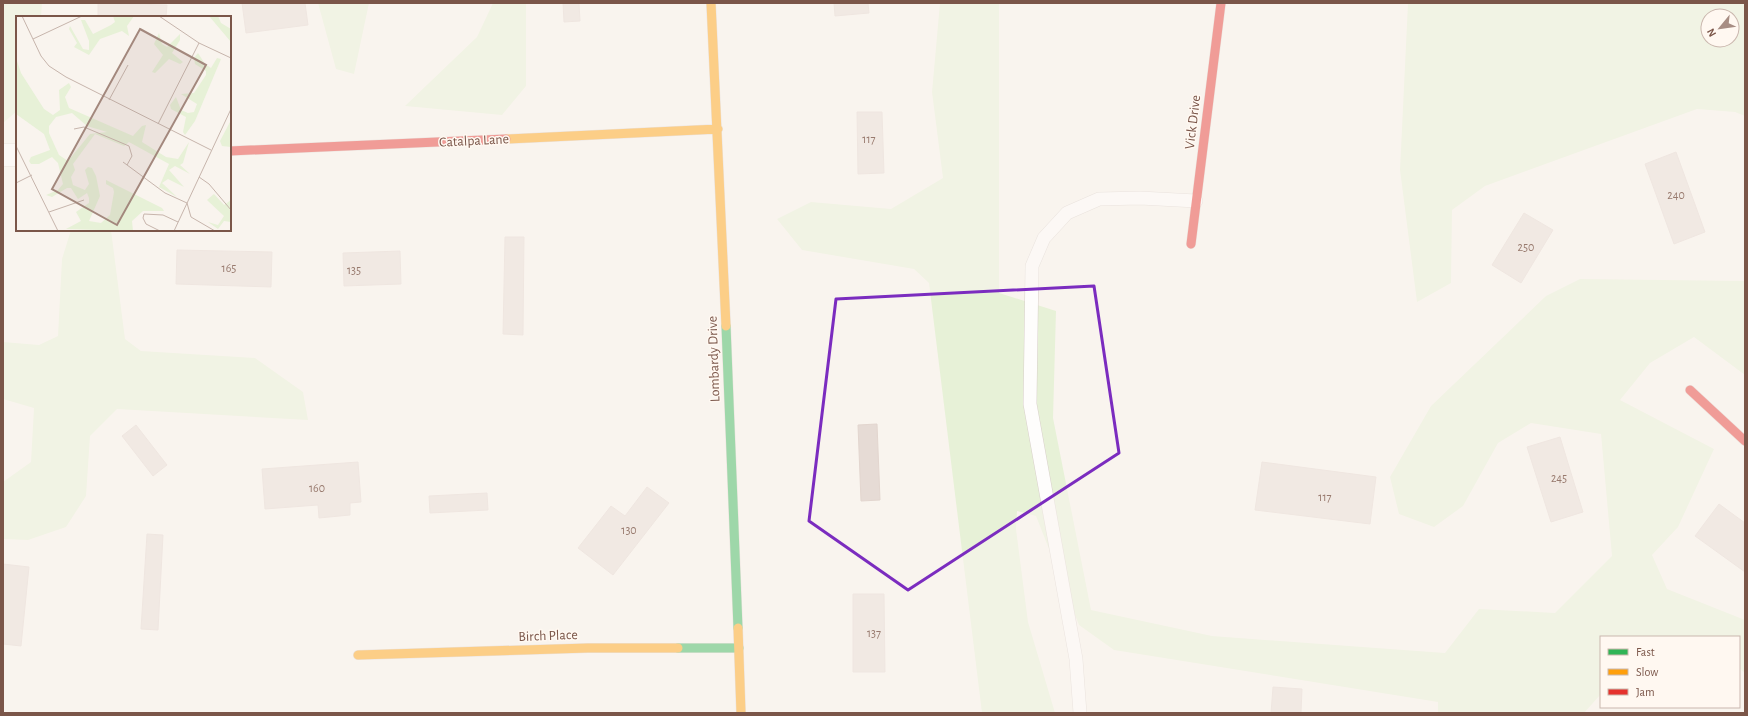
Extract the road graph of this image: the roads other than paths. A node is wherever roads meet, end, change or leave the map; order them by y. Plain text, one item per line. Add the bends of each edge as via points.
1 (711, 3) edge
2 (1220, 3) edge
3 (718, 129) junction
4 (231, 151) edge
5 (3, 155) edge
6 (16, 155) edge
7 (1196, 201) junction
8 (1191, 244) dead end
9 (1690, 390) dead end
10 (1745, 441) edge
11 (739, 648) junction
12 (358, 655) dead end
13 (741, 713) edge
14 (1080, 713) edge

1 - 3 street, Lombardy Drive
2 - 7 street, Vick Drive
3 - 4 street, Catalpa Lane
3 - 11 street, Lombardy Drive
5 - 6 street
7 - 8 street, Vick Drive
7 - 14 lane via 1099,199 1067,213 1044,238 1032,266 1030,404 1076,659
9 - 10 street
11 - 12 street, Birch Place via 588,648
11 - 13 street, Lombardy Drive

